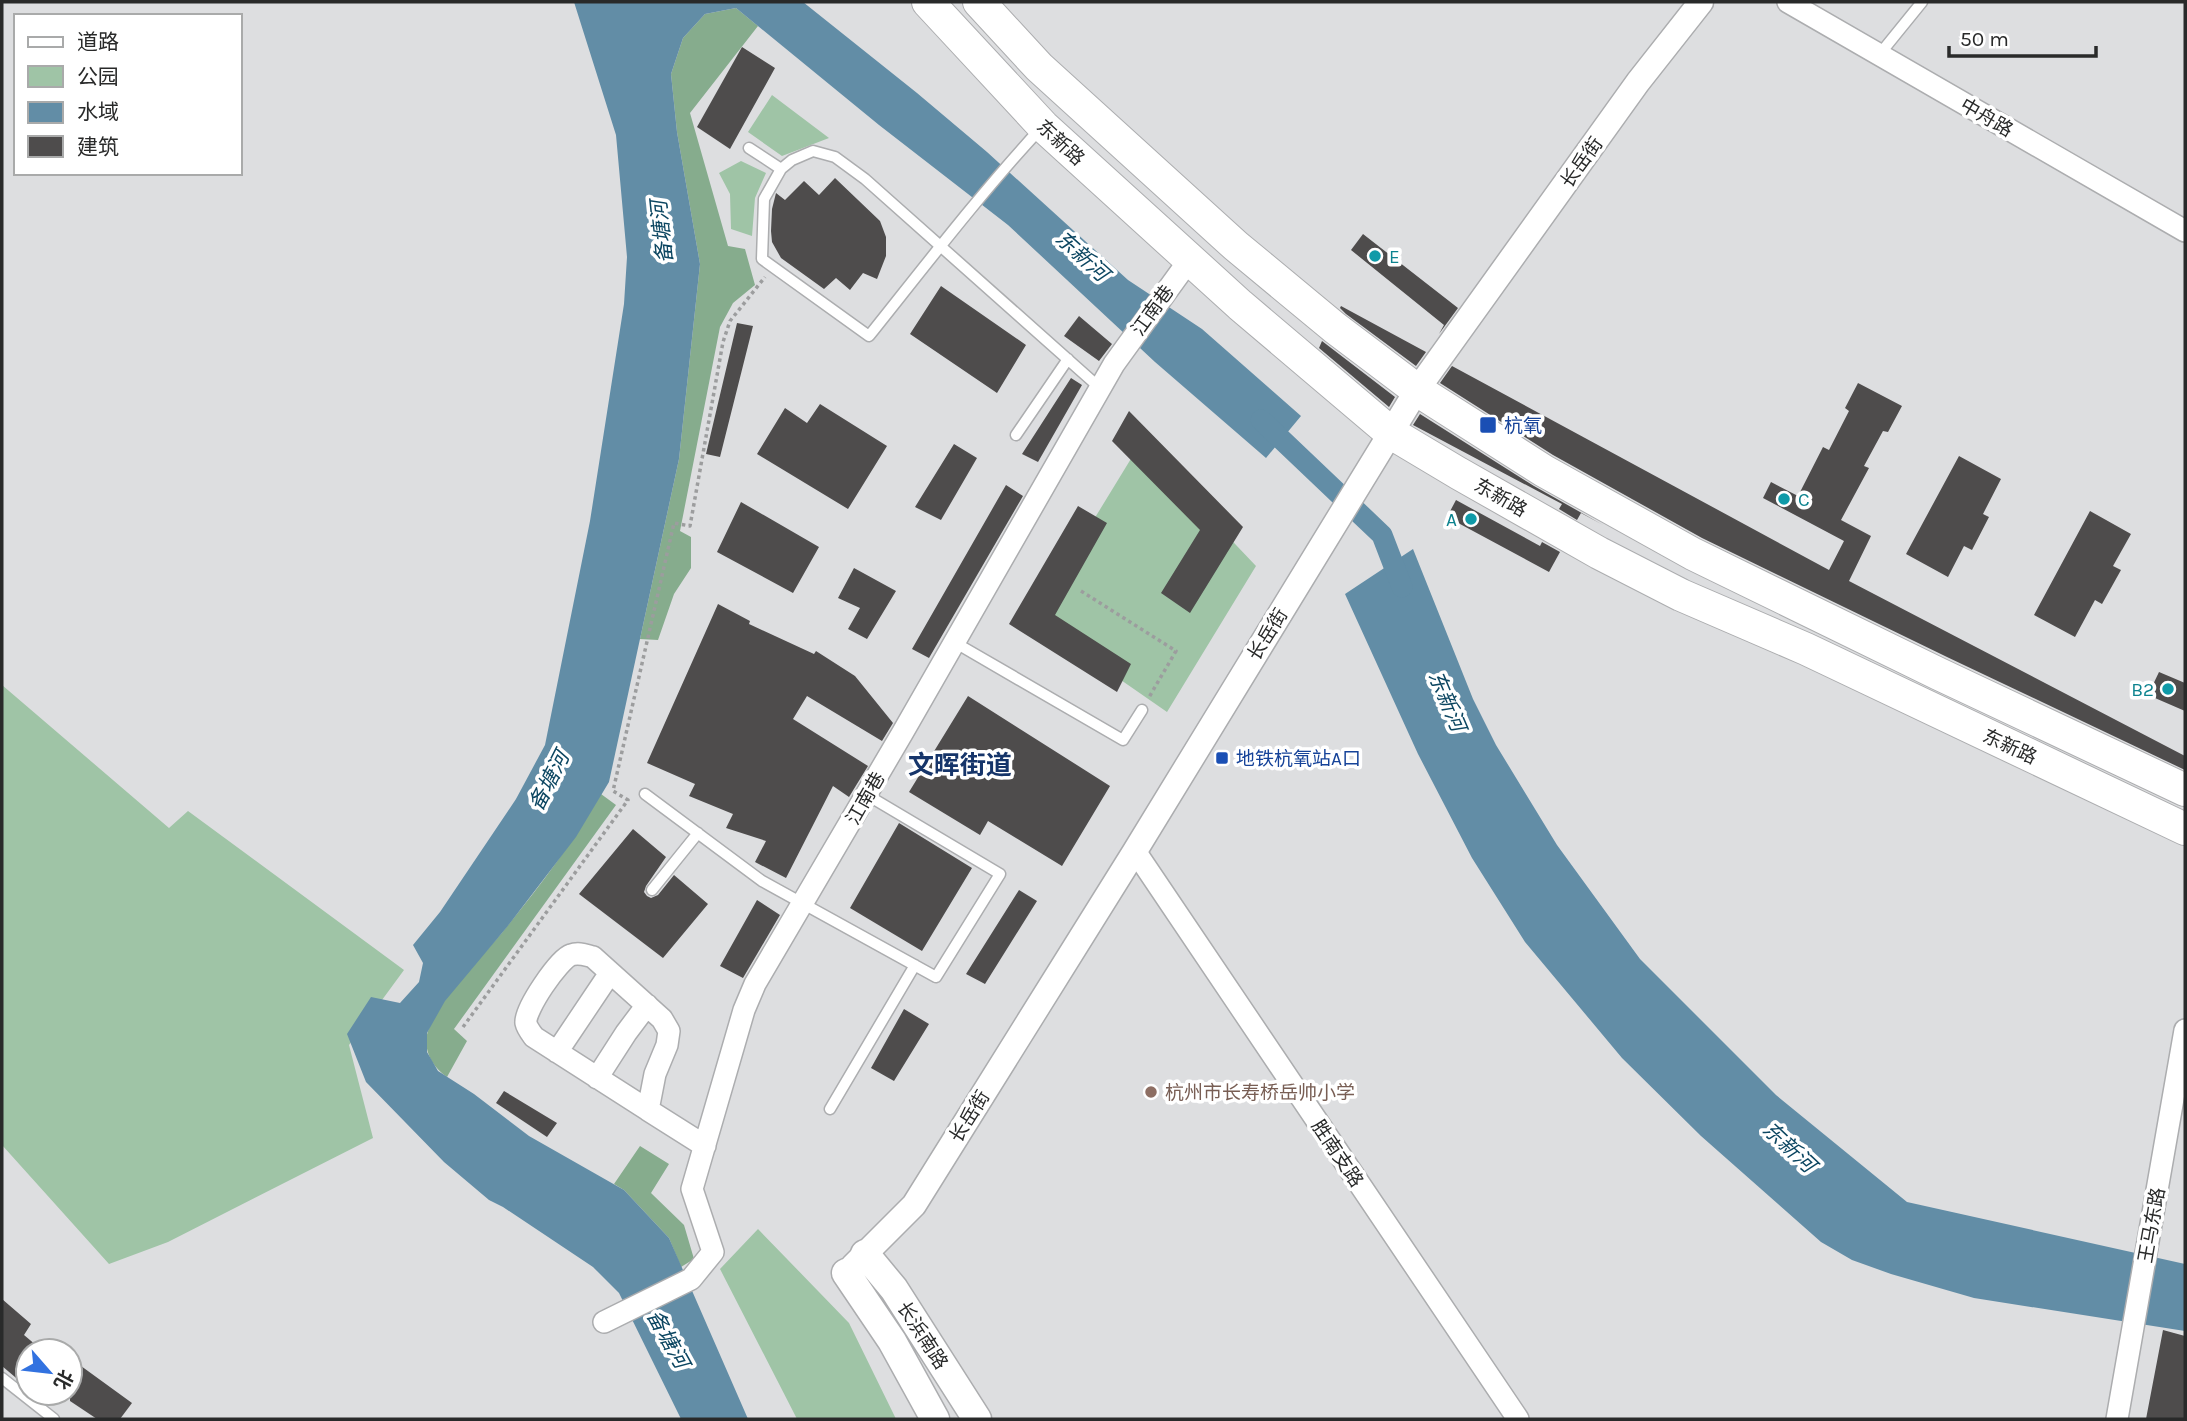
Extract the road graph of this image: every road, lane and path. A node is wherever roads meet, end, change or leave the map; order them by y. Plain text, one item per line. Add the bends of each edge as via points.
1 (928, 2) edge
2 (979, 2) edge
3 (1701, 2) edge
4 (1788, 2) edge
5 (1922, 2) edge
6 (1879, 55) junction
7 (1043, 126) junction
8 (749, 148) dead end
9 (781, 169) junction
10 (2185, 231) edge
11 (941, 246) junction
12 (1190, 259) junction
13 (773, 267) junction
14 (1068, 359) junction
15 (1100, 388) junction
16 (1417, 390) junction
17 (1391, 433) junction
18 (1016, 435) dead end
19 (1081, 592) dead end
20 (954, 642) junction
21 (1142, 710) joint
22 (2185, 790) edge
23 (645, 794) dead end
24 (867, 795) junction
25 (2185, 829) edge
26 (698, 833) junction
27 (1135, 851) junction
28 (652, 890) dead end
29 (802, 904) junction
30 (915, 965) junction
31 (610, 973) junction
32 (647, 1005) junction
33 (463, 1027) dead end
34 (2185, 1030) edge
35 (557, 1052) junction
36 (597, 1078) junction
37 (830, 1109) dead end
38 (648, 1110) junction
39 (705, 1146) junction
40 (855, 1263) junction
41 (613, 1318) dead end
42 (2, 1378) edge
43 (54, 1419) edge
44 (935, 1419) edge
45 (977, 1419) edge
46 (1518, 1419) edge
47 (2117, 1419) edge

1 - 7 main road, 东新路
2 - 16 main road, 东新路 via 1039,66 1236,246
3 - 16 street, 长岳街 via 1638,82
4 - 6 street, 中舟路
5 - 6 lane
6 - 10 street, 中舟路
7 - 11 lane
7 - 12 main road, 东新路
8 - 9 lane
9 - 11 lane via 813,151 835,157
9 - 13 lane via 764,199 762,259
11 - 13 lane via 869,336
11 - 14 lane
12 - 15 street, 江南巷
12 - 17 main road, 东新路
13 - 33 path via 730,321 723,342 690,526 674,523 613,791 628,800
14 - 15 lane
14 - 18 lane
15 - 20 street, 江南巷
16 - 17 street, 长岳街
16 - 22 main road, 东新路 via 1544,471 1693,554
17 - 25 main road, 东新路 via 1599,553 1681,594
17 - 27 street, 长岳街
19 - 21 path via 1176,650
20 - 21 lane via 1123,740
20 - 24 street, 江南巷
23 - 26 lane
24 - 29 street, 江南巷
24 - 30 lane via 1000,874 936,977
26 - 28 lane
26 - 29 lane via 762,881
27 - 40 street, 长岳街 via 914,1205
27 - 46 street, 胜南支路
29 - 30 lane
29 - 39 street, 江南巷 via 744,1010
30 - 37 lane
31 - 32 street
31 - 35 street
31 - 35 street via 593,957 580,953 568,956 547,981 526,1021 534,1037
32 - 36 street
32 - 38 street via 669,1031
34 - 47 street, 王马东路
35 - 36 street
36 - 38 street
38 - 39 street
39 - 41 street, 江南巷 via 692,1189 713,1252 691,1279
40 - 44 main road, 长浜南路 via 891,1341
40 - 45 main road, 长浜南路 via 894,1289
42 - 43 lane

